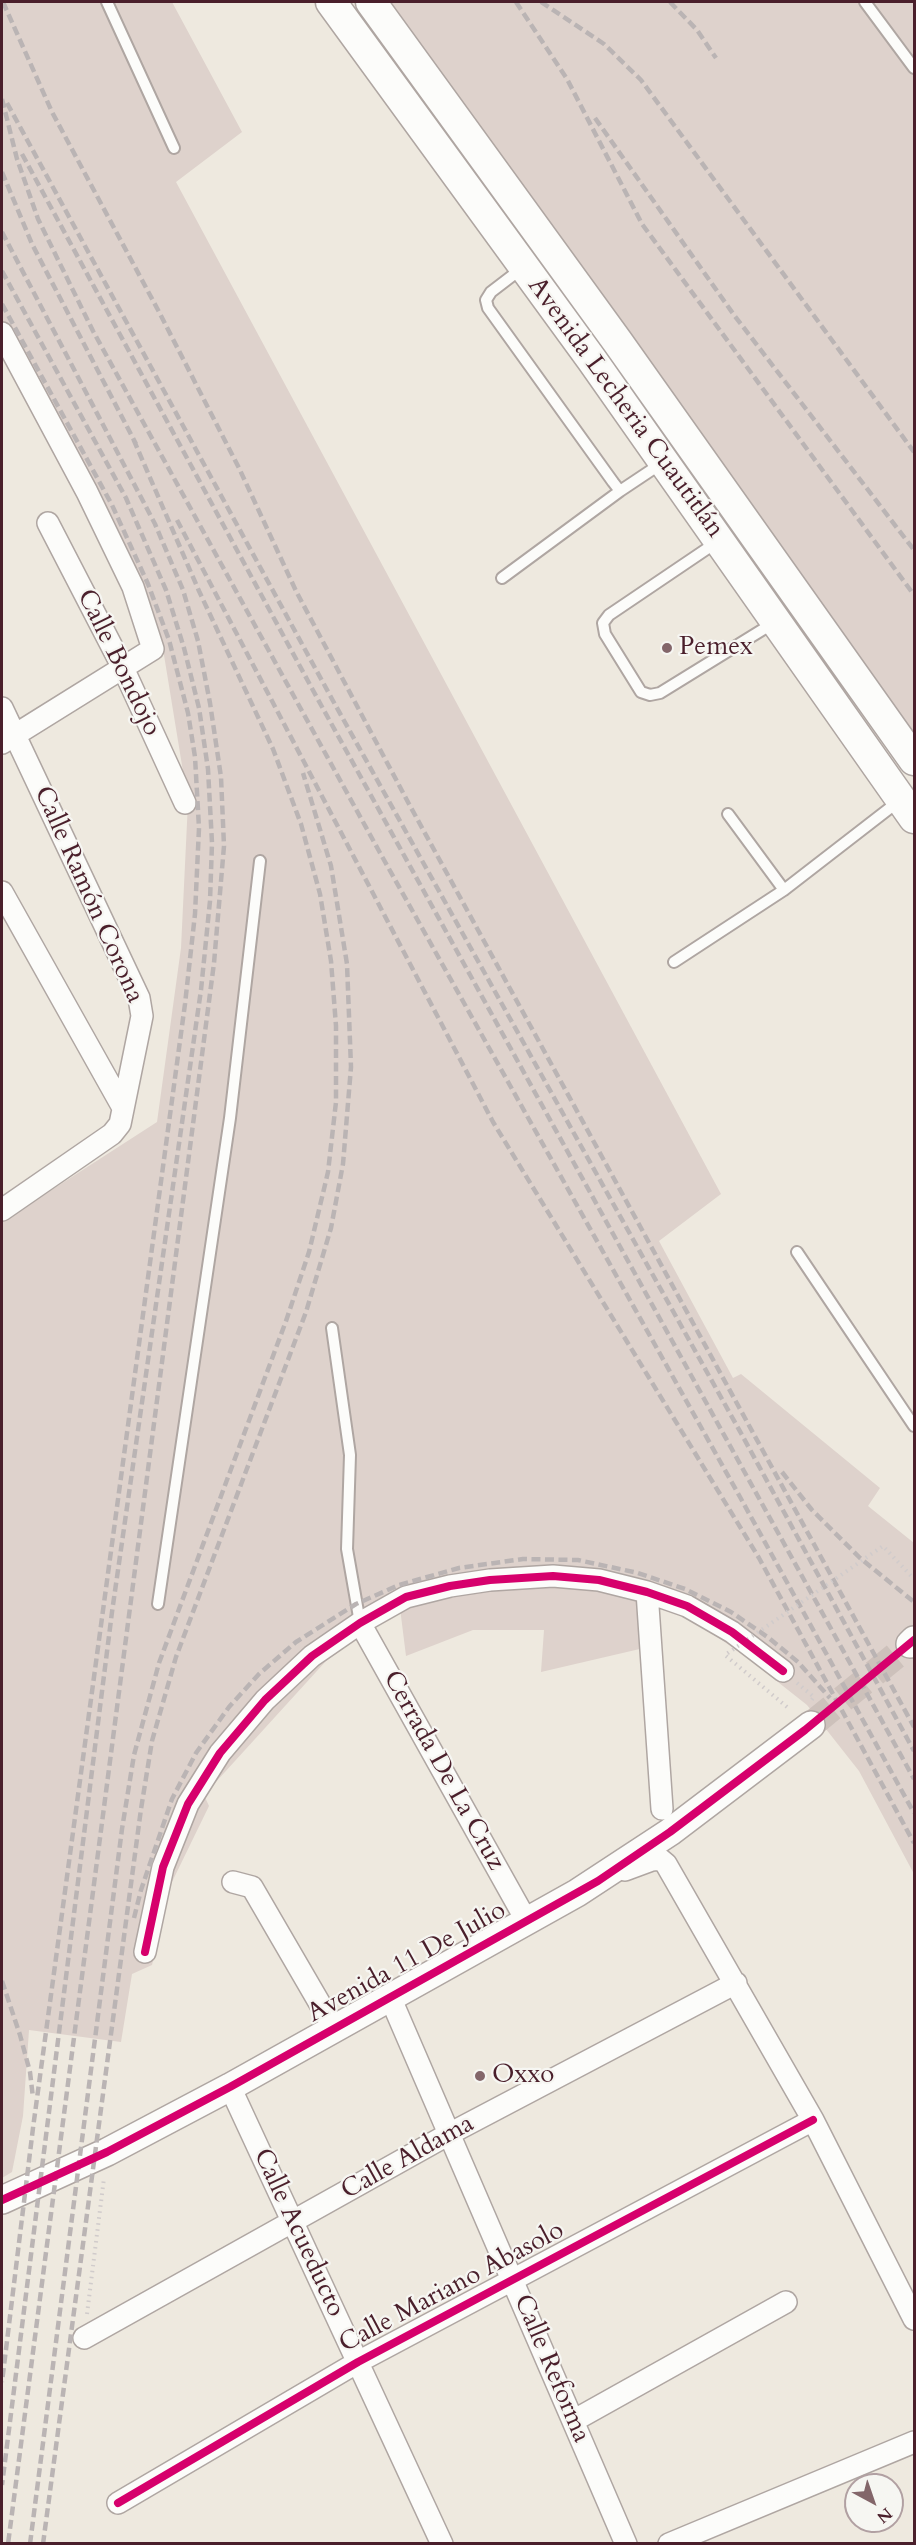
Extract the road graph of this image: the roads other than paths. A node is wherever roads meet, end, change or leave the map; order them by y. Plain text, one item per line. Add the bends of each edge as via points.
1 (107, 2) edge
2 (331, 2) edge
3 (371, 2) edge
4 (865, 2) edge
5 (915, 68) edge
6 (174, 148) dead end
7 (524, 267) junction
8 (2, 333) edge
9 (617, 341) junction
10 (592, 360) junction
11 (664, 461) junction
12 (620, 491) junction
13 (48, 523) dead end
14 (720, 540) junction
15 (502, 578) dead end
16 (777, 621) junction
17 (123, 668) junction
18 (2, 708) edge
19 (8, 739) edge
20 (915, 760) edge
21 (185, 803) dead end
22 (908, 808) edge
23 (728, 814) dead end
24 (260, 861) dead end
25 (784, 890) junction
26 (2, 892) edge
27 (674, 963) dead end
28 (121, 1115) junction
29 (2, 1210) edge
30 (796, 1252) dead end
31 (332, 1328) dead end
32 (915, 1426) edge
33 (647, 1592) junction
34 (158, 1604) dead end
35 (360, 1623) junction
36 (783, 1671) dead end
37 (811, 1725) tunnel mouth
38 (662, 1809) dead end
39 (598, 1881) junction
40 (233, 1882) dead end
41 (526, 1920) junction
42 (145, 1952) dead end
43 (736, 1983) junction
44 (390, 1997) junction
45 (334, 2028) junction
46 (230, 2086) junction
47 (813, 2120) junction
48 (449, 2134) junction
49 (2, 2200) edge
50 (293, 2222) junction
51 (512, 2279) junction
52 (786, 2302) dead end
53 (915, 2319) edge
54 (84, 2338) road end
55 (358, 2362) junction
56 (573, 2421) junction
57 (915, 2442) edge
58 (118, 2503) dead end
59 (442, 2544) edge
60 (627, 2544) edge
61 (669, 2544) edge

1 - 6 lane
2 - 7 main road, Avenida Lecheria Cuautitlán
3 - 9 main road, Avenida Lecheria Cuautitlán
4 - 5 lane
7 - 10 main road, Avenida Lecheria Cuautitlán
7 - 12 lane via 491,292 486,300 488,308
8 - 17 street via 133,587 153,649
9 - 10 main road
9 - 20 main road, Avenida Lecheria Cuautitlán
10 - 11 main road, Avenida Lecheria Cuautitlán
11 - 12 lane
11 - 14 main road, Avenida Lecheria Cuautitlán
12 - 15 lane
13 - 17 street, Calle Bondojo
14 - 16 main road, Avenida Lecheria Cuautitlán
14 - 16 lane via 609,615 603,623 605,634 641,692 660,693
16 - 22 main road, Avenida Lecheria Cuautitlán
17 - 19 street
17 - 21 street, Calle Bondojo
18 - 19 street, Calle Ramón Corona
19 - 28 street, Calle Ramón Corona via 139,998 142,1016
22 - 25 lane
23 - 25 lane
24 - 34 lane via 230,1118
25 - 27 lane
26 - 28 street
28 - 29 street via 112,1134
30 - 32 lane
31 - 35 lane via 350,1455 346,1549
33 - 35 street via 599,1580 553,1576 490,1580 406,1597
33 - 36 street via 687,1606 732,1632
33 - 38 street
35 - 41 street, Cerrada De La Cruz
35 - 42 street via 312,1656 265,1700 220,1753 188,1804 164,1867
37 - 39 street, Avenida 11 De Julio via 670,1832
39 - 41 street, Avenida 11 De Julio
39 - 43 street via 660,1859
40 - 45 street via 252,1887
41 - 44 street, Avenida 11 De Julio
43 - 47 street
43 - 48 street, Calle Aldama
44 - 45 street, Avenida 11 De Julio
44 - 48 street, Calle Reforma
45 - 46 street, Avenida 11 De Julio
46 - 49 street, Avenida 11 De Julio via 107,2152
46 - 50 street, Calle Acueducto
47 - 51 street, Calle Mariano Abasolo
47 - 53 street
48 - 50 street, Calle Aldama
48 - 51 street, Calle Reforma
50 - 54 street, Calle Aldama
50 - 55 street, Calle Acueducto
51 - 55 street, Calle Mariano Abasolo
51 - 56 street, Calle Reforma
52 - 56 street
55 - 58 street, Calle Mariano Abasolo
55 - 59 street, Calle Acueducto
56 - 60 street, Calle Reforma
57 - 61 street

